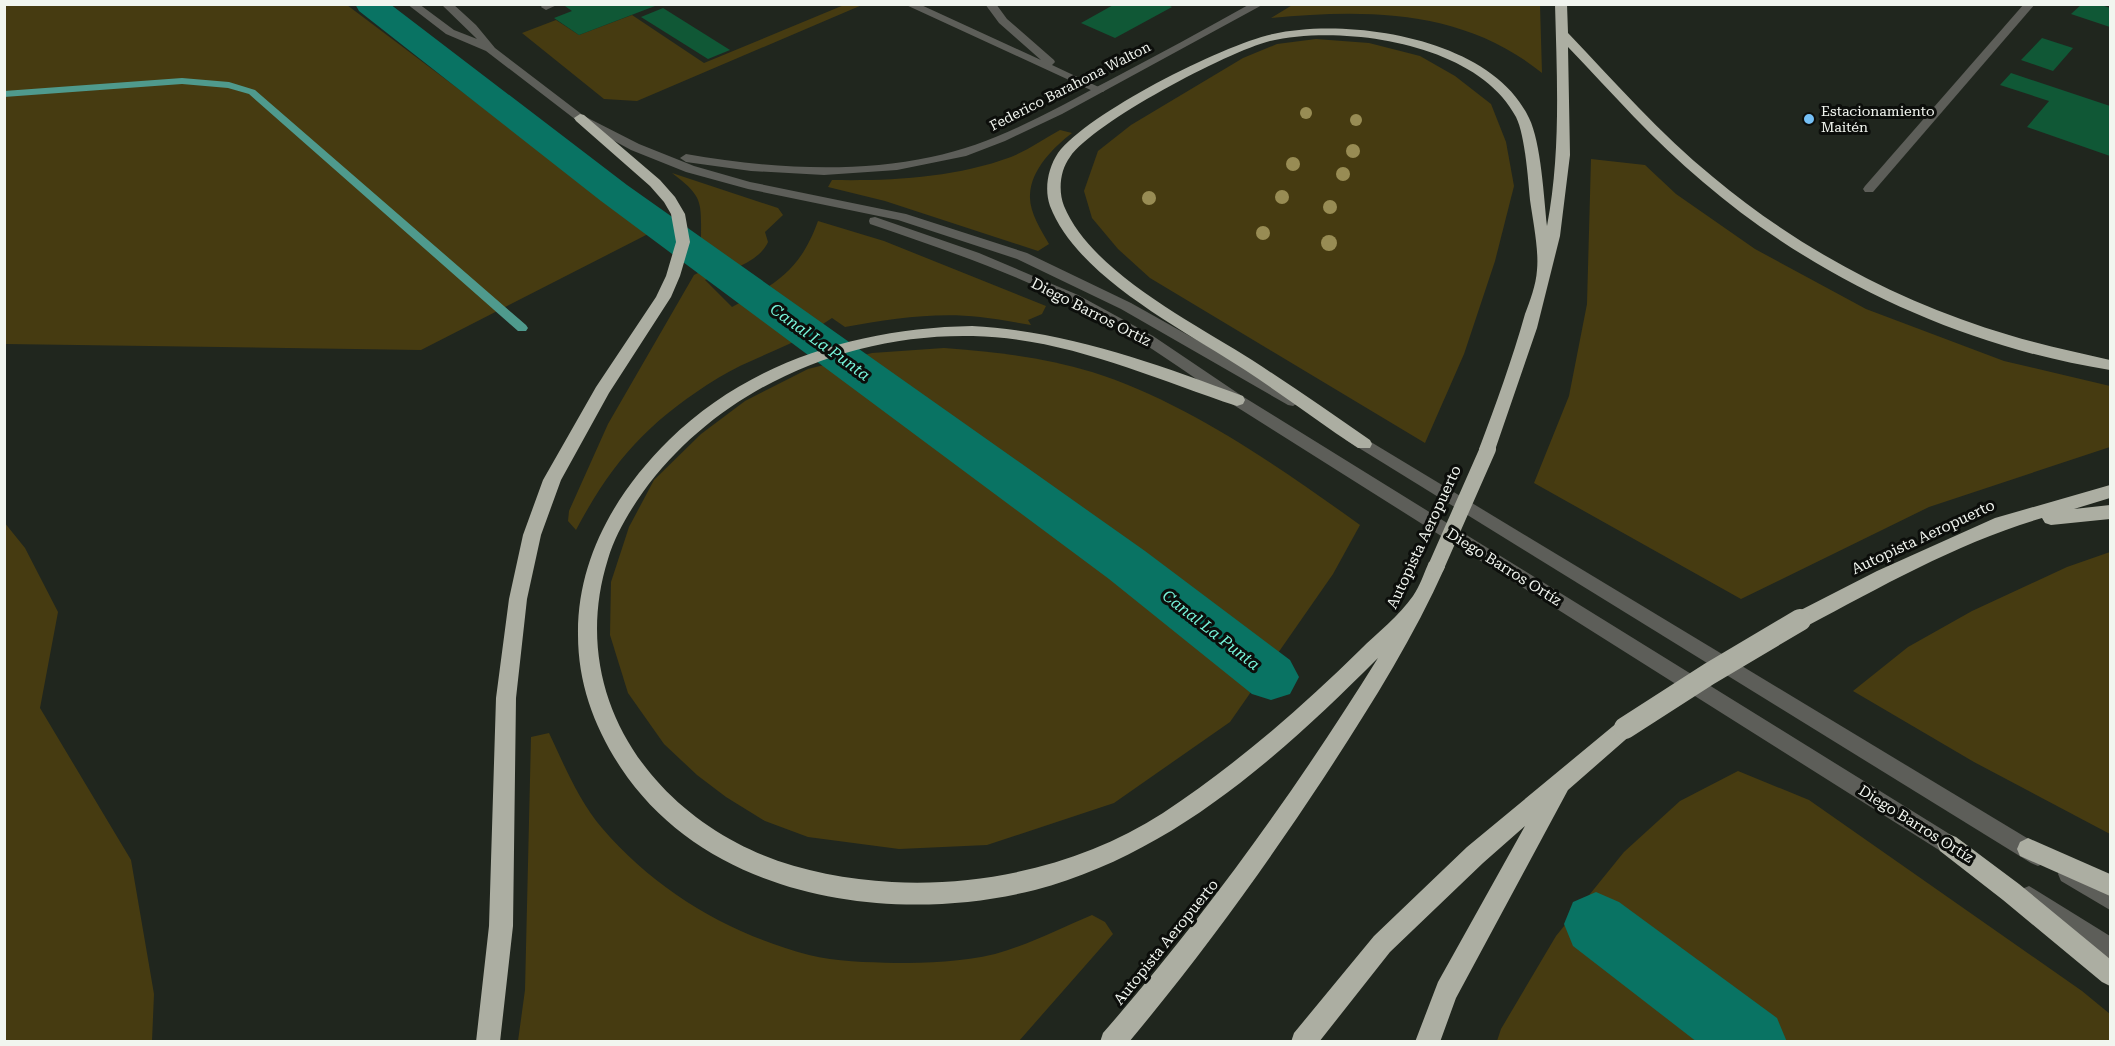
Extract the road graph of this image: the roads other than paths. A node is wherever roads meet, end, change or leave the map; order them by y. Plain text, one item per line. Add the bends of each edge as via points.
1 (412, 4) edge
2 (446, 4) edge
3 (909, 4) edge
4 (990, 4) edge
5 (1259, 4) edge
6 (1561, 4) edge
7 (2030, 4) edge
8 (1561, 33) junction
9 (491, 50) junction
10 (1059, 71) junction
11 (1100, 90) junction
12 (580, 118) junction
13 (635, 147) junction
14 (1869, 189) dead end
15 (811, 199) junction
16 (1545, 272) junction
17 (2110, 365) edge
18 (1237, 400) junction
19 (1364, 444) junction
20 (2110, 492) edge
21 (2110, 512) edge
22 (2001, 523) junction
23 (1422, 599) junction
24 (1564, 778) junction
25 (1948, 844) junction
26 (2028, 849) junction
27 (2110, 885) edge
28 (2110, 900) edge
29 (2110, 948) edge
30 (2110, 974) edge
31 (488, 1041) edge
32 (1112, 1041) edge
33 (1302, 1041) edge
34 (1427, 1041) edge

1 - 9 street, Diego Barros Ortíz via 450,32
2 - 9 street, Diego Barros Ortíz
3 - 10 street
4 - 10 street via 1003,21
5 - 11 street, Federico Barahona Walton
6 - 8 highway, Autopista Aeropuerto
7 - 14 street
8 - 16 highway, Autopista Aeropuerto via 1563,150 1559,203
8 - 17 highway via 1674,150 1786,239 1829,265 1919,308 2012,340
9 - 12 street, Diego Barros Ortíz
10 - 11 street
11 - 13 street, Federico Barahona Walton via 1042,120 960,154 924,163 881,168 746,168
12 - 13 street, Diego Barros Ortíz
12 - 31 highway via 670,200 683,228 683,242 657,306 602,390 552,480 532,535 506,698 501,926
13 - 15 street, Diego Barros Ortíz via 690,169
15 - 18 street, Diego Barros Ortíz via 928,239 1066,295 1134,331
15 - 19 street, Diego Barros Ortíz via 901,217 1022,256 1126,306
16 - 19 highway via 1524,118 1505,92 1486,76 1416,44 1333,32 1257,41 1215,58 1081,138 1065,154 1057,171 1054,199 1068,228 1095,259 1133,290
16 - 23 highway, Autopista Aeropuerto, bridge via 1488,449
18 - 23 highway via 1088,349 1010,334 940,332 866,342 829,351 758,383 722,405 667,451 635,488 598,555 586,625 588,661 596,697 610,732 635,772 670,810 712,842 764,868 818,884 877,893 938,895 998,888 1060,873 1120,849 1173,819 1269,747 1326,697
18 - 25 street, Diego Barros Ortíz
19 - 26 street, Diego Barros Ortíz
20 - 22 highway, Autopista Aeropuerto
21 - 22 highway
22 - 24 highway, Autopista Aeropuerto, bridge via 1884,576 1800,620 1625,728
23 - 32 highway, Autopista Aeropuerto via 1369,690 1240,883 1153,996
24 - 33 highway, Autopista Aeropuerto via 1475,855 1382,944
24 - 34 highway via 1447,991
25 - 29 street, Diego Barros Ortíz
25 - 30 highway
26 - 27 highway
26 - 28 street, Diego Barros Ortíz

